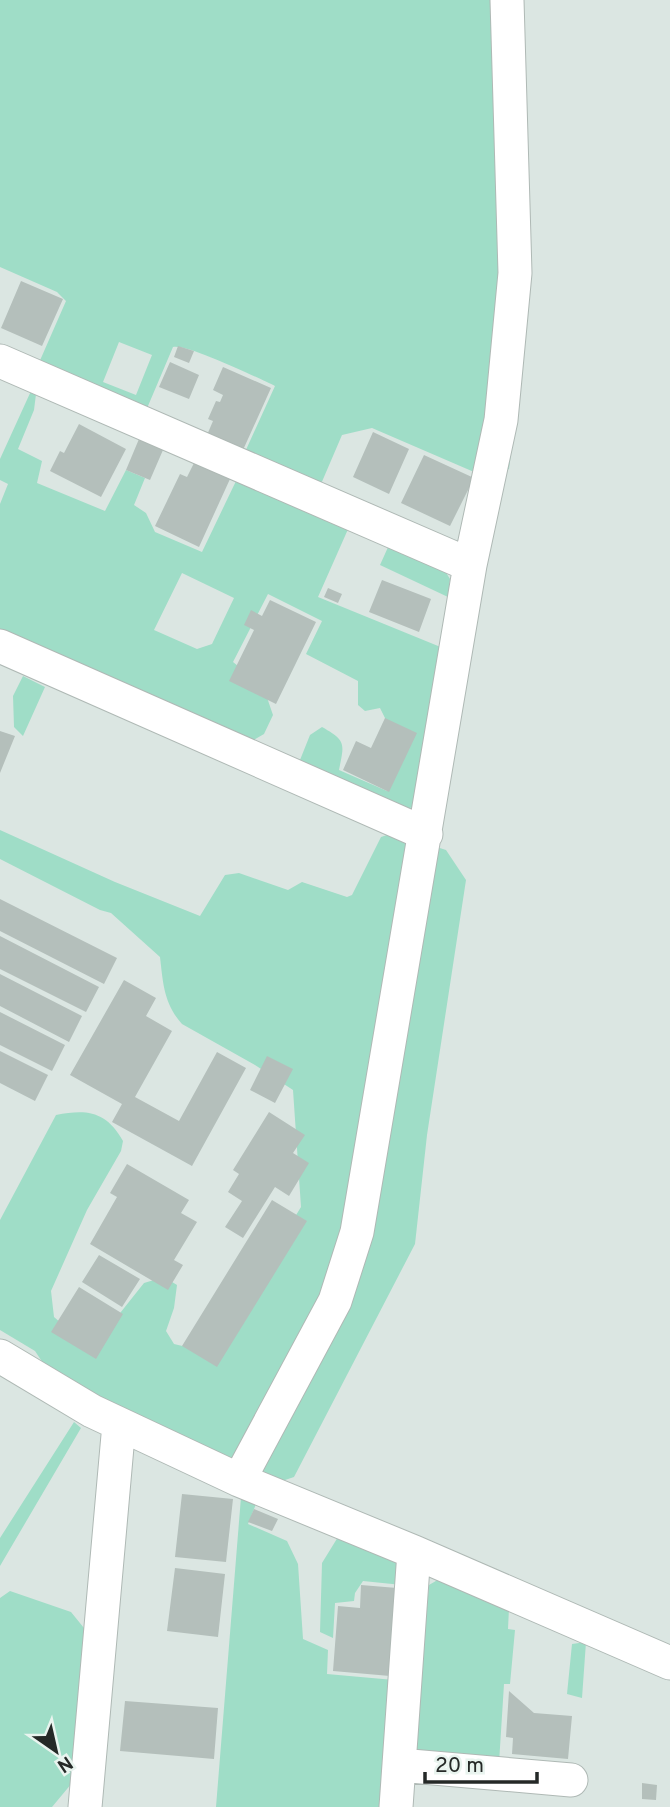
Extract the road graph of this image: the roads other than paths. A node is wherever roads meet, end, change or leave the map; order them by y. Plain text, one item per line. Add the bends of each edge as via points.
1 (507, 0) edge
2 (0, 361) edge
3 (470, 565) junction
4 (0, 646) edge
5 (426, 834) junction
6 (0, 1356) edge
7 (119, 1423) junction
8 (239, 1480) junction
9 (415, 1552) junction
10 (670, 1663) edge
11 (399, 1765) junction
12 (571, 1780) dead end
13 (85, 1807) edge
14 (396, 1807) edge

1 - 3 street via 515,273 501,420
2 - 3 street
3 - 5 street
4 - 5 street
5 - 8 street via 357,1232 335,1301
6 - 7 street
7 - 8 street
7 - 13 street
8 - 9 street
9 - 10 street
9 - 11 street
11 - 12 street
11 - 14 street

